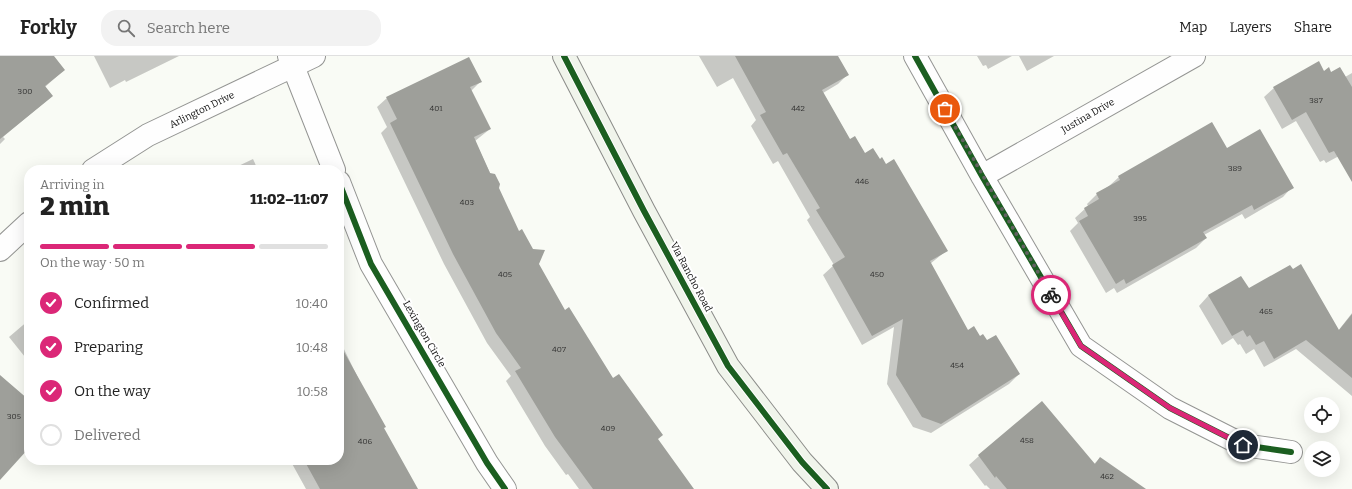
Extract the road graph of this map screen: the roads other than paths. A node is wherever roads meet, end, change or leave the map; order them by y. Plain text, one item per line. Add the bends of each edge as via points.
1 (314, 56) edge
2 (564, 56) edge
3 (915, 56) edge
4 (1194, 56) edge
5 (291, 61) edge
6 (101, 165) edge
7 (332, 165) edge
8 (982, 176) junction
9 (344, 195) edge
10 (24, 228) edge
11 (0, 250) edge
12 (1291, 452) dead end
13 (505, 489) edge
14 (827, 489) edge

1 - 5 street, Arlington Drive
2 - 14 street, Via Rancho Road via 640,204 728,366 802,462
3 - 8 street
4 - 8 street, Justina Drive
5 - 6 street, Arlington Drive via 148,135
5 - 7 street
8 - 12 street via 1081,346 1170,408 1243,445
9 - 13 street, Lexington Circle via 371,264 487,463
10 - 11 street

